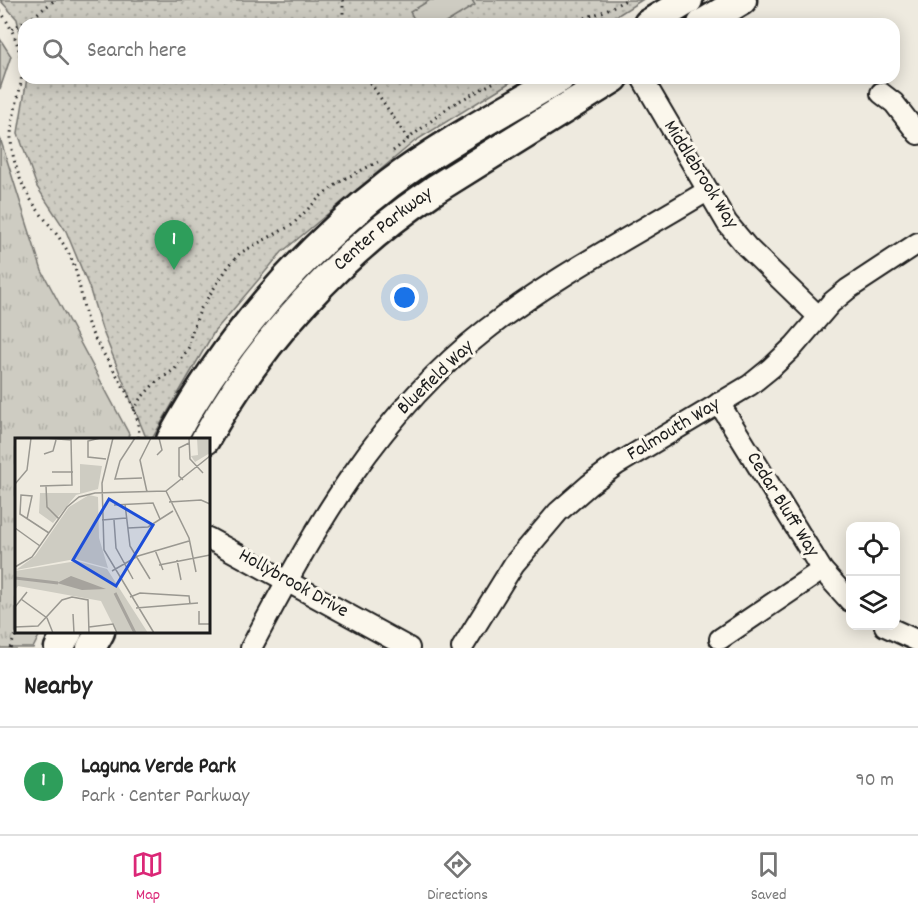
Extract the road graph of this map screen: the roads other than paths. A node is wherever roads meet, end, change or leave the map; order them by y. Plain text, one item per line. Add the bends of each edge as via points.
1 (687, 0) edge
2 (742, 0) edge
3 (658, 18) edge
4 (712, 18) edge
5 (550, 84) edge
6 (604, 84) edge
7 (645, 84) edge
8 (881, 93) dead end
9 (918, 134) edge
10 (707, 191) junction
11 (918, 243) edge
12 (818, 316) junction
13 (719, 403) junction
14 (172, 438) edge
15 (207, 438) edge
16 (210, 539) edge
17 (822, 570) junction
18 (286, 580) junction
19 (846, 597) edge
20 (894, 630) edge
21 (67, 633) edge
22 (99, 633) edge
23 (720, 639) dead end
24 (918, 641) edge
25 (59, 648) edge
26 (91, 648) edge
27 (251, 648) edge
28 (409, 648) edge
29 (462, 648) edge

1 - 3 main road
2 - 4 main road
5 - 14 main road, Center Parkway via 406,172 325,239 223,356
6 - 15 main road, Center Parkway via 405,209 365,243 284,324 221,411
7 - 10 street, Middlebrook Way
8 - 9 street
10 - 12 street, Middlebrook Way via 747,247
10 - 18 street, Bluefield Way via 534,296 452,359 373,444 340,490
11 - 12 street, Falmouth Way via 848,289
12 - 13 street, Falmouth Way via 771,368
13 - 17 street, Cedar Bluff Way
13 - 29 street, Falmouth Way via 616,465 558,512 513,564
16 - 18 street, Hollybrook Drive
17 - 19 street, Cedar Bluff Way
17 - 23 street
18 - 27 street, Bluefield Way
18 - 28 street, Hollybrook Drive
20 - 24 street
21 - 25 main road
22 - 26 main road

